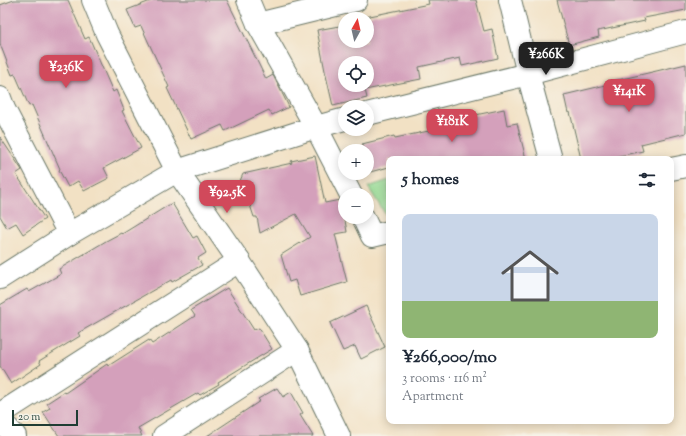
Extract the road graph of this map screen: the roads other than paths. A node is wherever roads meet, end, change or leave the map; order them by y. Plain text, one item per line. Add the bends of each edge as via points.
1 (94, 0) edge
2 (248, 0) edge
3 (356, 0) edge
4 (510, 0) edge
5 (258, 24) junction
6 (686, 32) edge
7 (528, 74) junction
8 (1, 107) edge
9 (374, 112) edge
10 (338, 121) edge
11 (316, 126) junction
12 (550, 156) edge
13 (686, 166) edge
14 (674, 168) edge
15 (177, 172) junction
16 (347, 188) edge
17 (366, 224) edge
18 (386, 233) edge
19 (69, 234) junction
20 (239, 261) junction
21 (0, 278) edge
22 (297, 350) junction
23 (0, 414) edge
24 (0, 420) edge
25 (15, 436) edge
26 (164, 436) edge
27 (339, 436) edge

1 - 15 street via 107,34
2 - 5 street
3 - 5 street
4 - 7 street
5 - 11 street
6 - 7 street
7 - 9 street
7 - 12 street
8 - 19 street
10 - 11 street
11 - 15 street
11 - 16 street
13 - 14 street
15 - 19 street
15 - 20 street
17 - 18 street via 372,236
19 - 21 street
20 - 22 street
20 - 23 street
22 - 26 street
22 - 27 street
24 - 25 street

